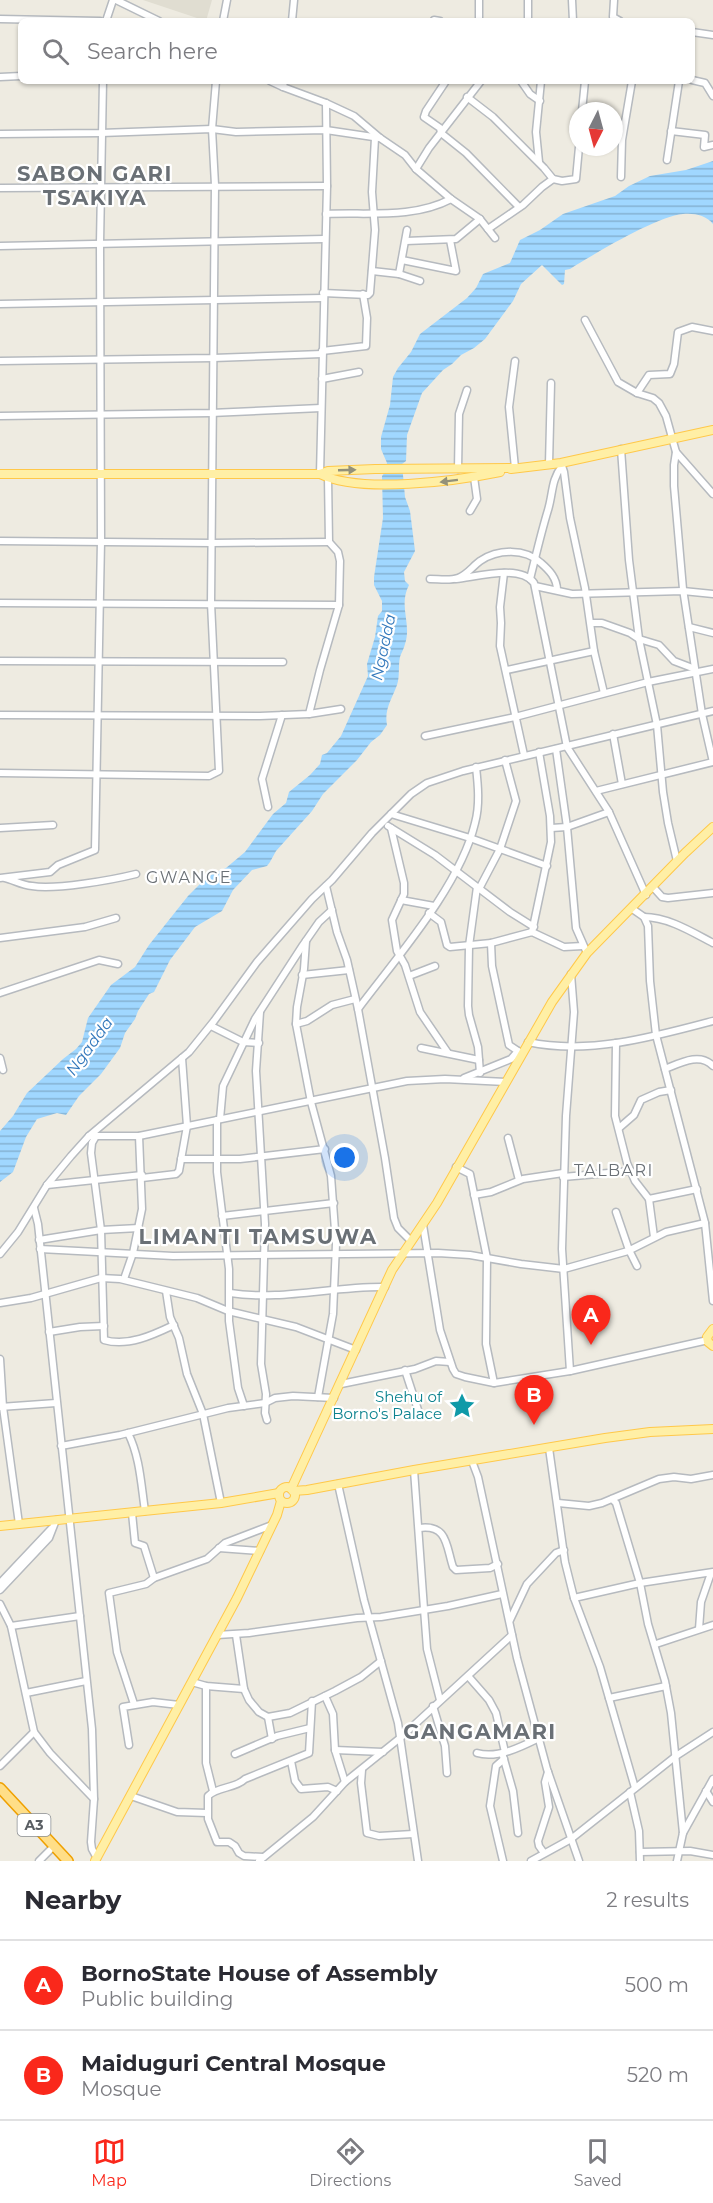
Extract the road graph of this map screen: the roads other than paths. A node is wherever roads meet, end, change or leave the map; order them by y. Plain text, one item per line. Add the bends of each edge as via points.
1 (117, 0) edge
2 (227, 0) edge
3 (294, 0) edge
4 (479, 0) edge
5 (528, 0) edge
6 (572, 0) edge
7 (614, 0) edge
8 (108, 18) edge
9 (153, 18) edge
10 (224, 18) edge
11 (292, 18) edge
12 (479, 18) edge
13 (528, 18) edge
14 (573, 18) edge
15 (614, 18) edge
16 (0, 19) edge
17 (18, 19) edge
18 (695, 32) edge
19 (713, 35) edge
20 (0, 76) edge
21 (18, 76) edge
22 (695, 81) edge
23 (103, 84) edge
24 (216, 84) edge
25 (284, 84) edge
26 (444, 84) edge
27 (478, 84) edge
28 (523, 84) edge
29 (541, 84) edge
30 (585, 84) edge
31 (631, 84) edge
32 (679, 84) edge
33 (713, 96) edge
34 (467, 97) junction
35 (540, 101) junction
36 (583, 102) edge
37 (326, 103) junction
38 (212, 129) junction
39 (326, 130) junction
40 (671, 131) junction
41 (441, 133) junction
42 (0, 134) edge
43 (100, 134) junction
44 (377, 138) junction
45 (713, 145) edge
46 (578, 156) edge
47 (667, 160) dead end
48 (539, 163) junction
49 (416, 169) junction
50 (621, 177) dead end
51 (553, 179) junction
52 (214, 185) junction
53 (327, 186) junction
54 (0, 188) edge
55 (100, 188) junction
56 (451, 199) junction
57 (519, 207) junction
58 (375, 213) junction
59 (326, 214) junction
60 (480, 219) junction
61 (488, 229) junction
62 (407, 230) dead end
63 (495, 238) dead end
64 (324, 239) junction
65 (450, 240) junction
66 (406, 241) junction
67 (100, 243) junction
68 (214, 243) junction
69 (0, 246) edge
70 (402, 260) junction
71 (372, 271) junction
72 (399, 274) junction
73 (420, 281) dead end
74 (363, 294) junction
75 (323, 295) junction
76 (213, 301) junction
77 (99, 302) junction
78 (0, 304) edge
79 (585, 320) dead end
80 (713, 331) edge
81 (322, 352) junction
82 (100, 358) junction
83 (213, 358) junction
84 (0, 361) edge
85 (515, 361) dead end
86 (359, 372) dead end
87 (322, 379) junction
88 (551, 383) dead end
89 (466, 390) dead end
90 (637, 393) junction
91 (321, 408) junction
92 (211, 413) junction
93 (100, 414) junction
94 (0, 416) edge
95 (713, 430) edge
96 (672, 438) junction
97 (621, 449) junction
98 (676, 452) junction
99 (549, 464) junction
100 (562, 465) junction
101 (514, 468) junction
102 (458, 469) junction
103 (100, 473) junction
104 (212, 473) junction
105 (0, 474) edge
106 (324, 476) junction
107 (474, 477) junction
108 (713, 494) edge
109 (470, 511) dead end
110 (0, 541) edge
111 (101, 541) junction
112 (329, 542) junction
113 (212, 543) junction
114 (535, 558) junction
115 (504, 573) junction
116 (430, 579) dead end
117 (456, 579) junction
118 (530, 579) junction
119 (535, 586) junction
120 (557, 590) junction
121 (683, 591) junction
122 (633, 592) junction
123 (713, 594) edge
124 (586, 595) junction
125 (0, 603) edge
126 (211, 603) junction
127 (100, 604) junction
128 (339, 605) junction
129 (591, 623) junction
130 (690, 627) junction
131 (713, 633) edge
132 (639, 639) junction
133 (594, 651) junction
134 (99, 660) junction
135 (0, 661) edge
136 (550, 661) junction
137 (283, 662) dead end
138 (213, 663) junction
139 (713, 669) edge
140 (507, 670) junction
141 (695, 670) junction
142 (648, 682) junction
143 (604, 693) junction
144 (559, 706) junction
145 (341, 709) dead end
146 (713, 711) edge
147 (309, 714) junction
148 (702, 714) junction
149 (0, 715) edge
150 (282, 715) junction
151 (99, 717) junction
152 (215, 717) junction
153 (514, 717) junction
154 (657, 725) junction
155 (613, 734) junction
156 (425, 736) dead end
157 (567, 747) junction
158 (556, 749) junction
159 (539, 752) junction
160 (524, 755) junction
161 (505, 760) junction
162 (713, 762) edge
163 (476, 767) junction
164 (0, 773) edge
165 (662, 774) junction
166 (97, 775) junction
167 (622, 784) junction
168 (596, 791) junction
169 (267, 807) dead end
170 (609, 812) junction
171 (391, 814) junction
172 (383, 822) junction
173 (53, 825) dead end
174 (567, 826) junction
175 (713, 827) edge
176 (0, 828) edge
177 (391, 828) junction
178 (551, 828) junction
179 (470, 838) junction
180 (500, 849) junction
181 (677, 861) junction
182 (547, 866) junction
183 (456, 872) junction
184 (136, 874) dead end
185 (1, 878) edge
186 (326, 886) junction
187 (653, 887) junction
188 (478, 888) junction
189 (713, 893) edge
190 (646, 894) junction
191 (401, 900) junction
192 (434, 906) junction
193 (632, 909) junction
194 (332, 910) junction
195 (429, 913) junction
196 (644, 917) junction
197 (116, 918) dead end
198 (533, 929) junction
199 (0, 938) edge
200 (306, 941) junction
201 (713, 943) edge
202 (491, 944) junction
203 (469, 946) junction
204 (585, 950) junction
205 (400, 954) junction
206 (118, 964) dead end
207 (435, 966) dead end
208 (349, 969) junction
209 (571, 973) junction
210 (302, 975) junction
211 (409, 976) junction
212 (0, 993) edge
213 (355, 999) junction
214 (358, 1010) junction
215 (260, 1012) junction
216 (713, 1021) edge
217 (296, 1024) junction
218 (211, 1026) junction
219 (657, 1035) junction
220 (243, 1042) junction
221 (528, 1042) junction
222 (259, 1043) junction
223 (616, 1043) junction
224 (572, 1047) junction
225 (421, 1048) dead end
226 (520, 1052) junction
227 (448, 1053) junction
228 (0, 1058) edge
229 (182, 1058) junction
230 (479, 1060) junction
231 (713, 1066) edge
232 (665, 1069) junction
233 (3, 1070) dead end
234 (480, 1073) junction
235 (460, 1080) junction
236 (506, 1082) junction
237 (373, 1087) junction
238 (671, 1090) junction
239 (310, 1102) junction
240 (257, 1112) junction
241 (218, 1119) junction
242 (187, 1126) junction
243 (619, 1128) junction
244 (93, 1136) junction
245 (139, 1136) junction
246 (508, 1138) dead end
247 (325, 1149) junction
248 (260, 1158) junction
249 (181, 1159) junction
250 (216, 1160) junction
251 (456, 1167) junction
252 (631, 1171) junction
253 (563, 1175) junction
254 (142, 1177) junction
255 (519, 1180) junction
256 (96, 1182) junction
257 (47, 1185) junction
258 (697, 1189) junction
259 (474, 1195) junction
260 (649, 1199) junction
261 (334, 1203) junction
262 (34, 1208) junction
263 (264, 1211) junction
264 (616, 1212) dead end
265 (222, 1216) junction
266 (423, 1225) junction
267 (708, 1226) edge
268 (139, 1228) junction
269 (101, 1230) junction
270 (654, 1237) junction
271 (39, 1240) junction
272 (411, 1241) junction
273 (40, 1249) junction
274 (629, 1250) junction
275 (101, 1251) junction
276 (427, 1252) junction
277 (133, 1253) junction
278 (0, 1254) edge
279 (336, 1254) junction
280 (402, 1254) junction
281 (264, 1255) junction
282 (228, 1256) junction
283 (487, 1258) junction
284 (637, 1266) dead end
285 (564, 1269) junction
286 (101, 1278) junction
287 (124, 1280) junction
288 (385, 1287) junction
289 (334, 1290) junction
290 (166, 1291) junction
291 (230, 1293) junction
292 (45, 1294) junction
293 (262, 1295) junction
294 (713, 1301) edge
295 (0, 1303) edge
296 (228, 1311) junction
297 (262, 1320) junction
298 (174, 1325) junction
299 (104, 1326) junction
300 (713, 1329) edge
301 (49, 1332) junction
302 (328, 1340) junction
303 (710, 1343) edge
304 (356, 1350) junction
305 (0, 1359) edge
306 (450, 1362) junction
307 (405, 1370) junction
308 (570, 1371) junction
309 (494, 1383) junction
310 (341, 1384) junction
311 (318, 1397) junction
312 (334, 1398) junction
313 (56, 1403) junction
314 (265, 1403) junction
315 (244, 1406) junction
316 (1, 1407) edge
317 (419, 1413) dead end
318 (203, 1414) junction
319 (267, 1420) dead end
320 (713, 1429) edge
321 (128, 1433) junction
322 (61, 1446) junction
323 (549, 1448) junction
324 (472, 1461) junction
325 (414, 1470) junction
326 (713, 1475) edge
327 (338, 1484) junction
328 (286, 1495) junction
329 (612, 1499) junction
330 (221, 1503) junction
331 (558, 1503) junction
332 (145, 1511) junction
333 (132, 1513) junction
334 (69, 1519) junction
335 (19, 1524) junction
336 (55, 1524) junction
337 (272, 1525) junction
338 (0, 1526) edge
339 (419, 1528) junction
340 (219, 1548) junction
341 (564, 1550) junction
342 (260, 1551) junction
343 (498, 1564) junction
344 (712, 1572) edge
345 (154, 1578) junction
346 (0, 1583) edge
347 (640, 1583) junction
348 (0, 1590) edge
349 (502, 1594) junction
350 (574, 1598) junction
351 (0, 1604) edge
352 (424, 1609) junction
353 (80, 1616) junction
354 (370, 1617) junction
355 (509, 1621) junction
356 (713, 1625) edge
357 (11, 1626) junction
358 (699, 1629) junction
359 (217, 1635) junction
360 (236, 1635) junction
361 (512, 1635) junction
362 (656, 1644) junction
363 (381, 1661) junction
364 (468, 1676) junction
365 (86, 1681) junction
366 (192, 1682) junction
367 (206, 1686) junction
368 (666, 1686) junction
369 (244, 1689) junction
370 (26, 1693) junction
371 (325, 1696) junction
372 (609, 1698) junction
373 (440, 1700) junction
374 (312, 1701) junction
375 (134, 1704) junction
376 (179, 1706) junction
377 (433, 1706) junction
378 (268, 1717) junction
379 (310, 1728) junction
380 (33, 1732) junction
381 (713, 1732) edge
382 (272, 1738) junction
383 (400, 1738) junction
384 (539, 1738) junction
385 (129, 1745) dead end
386 (335, 1750) junction
387 (383, 1752) junction
388 (477, 1753) dead end
389 (235, 1754) dead end
390 (504, 1754) junction
391 (676, 1756) junction
392 (291, 1761) junction
393 (0, 1766) edge
394 (362, 1770) junction
395 (548, 1772) junction
396 (447, 1773) dead end
397 (713, 1779) edge
398 (345, 1782) junction
399 (0, 1788) edge
400 (632, 1790) junction
401 (213, 1791) junction
402 (337, 1791) junction
403 (706, 1791) junction
404 (0, 1796) edge
405 (130, 1796) junction
406 (94, 1798) junction
407 (713, 1802) edge
408 (207, 1813) junction
409 (518, 1833) dead end
410 (683, 1833) junction
411 (413, 1834) junction
412 (571, 1839) junction
413 (50, 1850) junction
414 (679, 1851) junction
415 (640, 1852) junction
416 (544, 1853) junction
417 (713, 1855) edge
418 (261, 1859) edge
419 (96, 1860) edge
420 (39, 1861) edge
421 (61, 1861) edge
422 (68, 1861) edge
423 (418, 1861) edge
424 (503, 1861) edge
425 (531, 1861) edge
426 (579, 1861) edge
427 (640, 1861) edge
428 (677, 1861) edge

1 - 8 street
1 - 9 street
2 - 10 street
3 - 11 street
4 - 12 street
5 - 13 street
6 - 14 street
7 - 15 street
16 - 17 street
18 - 19 street
20 - 21 street
22 - 33 street via 705,83
23 - 43 street
24 - 38 street
25 - 37 street
26 - 41 street via 424,117
27 - 34 street
28 - 35 street
29 - 35 street
30 - 36 street
31 - 50 street via 622,140
32 - 40 street
34 - 41 street
34 - 48 street
35 - 48 street via 536,132
37 - 39 street
37 - 44 street via 354,116
38 - 39 street
38 - 43 street
38 - 52 street
39 - 44 street
39 - 53 street
40 - 45 street via 705,135 704,147
40 - 47 street
41 - 49 street
41 - 57 street
42 - 43 street
43 - 55 street
44 - 49 street via 405,155
44 - 58 street via 372,192
46 - 51 street via 576,179
48 - 51 street
49 - 56 street
51 - 57 street
52 - 53 street
52 - 55 street
52 - 68 street
53 - 59 street
54 - 55 street
55 - 67 street
56 - 58 street via 417,210
56 - 60 street
57 - 61 street
58 - 59 street
58 - 71 street
59 - 64 street
60 - 61 street
60 - 65 street
61 - 63 street
62 - 66 street
64 - 68 street
64 - 75 street
65 - 66 street
65 - 70 street via 456,271
66 - 70 street
67 - 68 street
67 - 69 street
67 - 77 street
68 - 76 street
70 - 72 street
71 - 72 street
71 - 74 street via 370,293
72 - 73 street
74 - 75 street
74 - 81 street via 366,346
75 - 76 street
75 - 81 street
76 - 77 street
76 - 83 street
77 - 78 street
77 - 82 street
79 - 90 street via 618,382
80 - 90 street via 692,327 678,332 670,374 649,375
81 - 83 street
81 - 87 street
82 - 83 street
82 - 84 street
82 - 93 street
83 - 92 street
85 - 101 street via 509,407
86 - 87 street
87 - 91 street
88 - 99 street
89 - 102 street via 459,414
90 - 96 street via 653,398 663,408
91 - 92 street
91 - 106 street
92 - 93 street
92 - 104 street
93 - 94 street
93 - 103 street
95 - 96 main road
96 - 97 main road
96 - 98 street
97 - 100 main road
97 - 122 street
98 - 108 street
98 - 121 street via 674,486
99 - 100 main road
99 - 101 main road
100 - 114 street via 553,482
100 - 124 street
101 - 102 main road
101 - 107 main road
106 -> 102 main road via 328,471
103 - 104 main road
103 - 105 main road
103 - 111 street
104 - 106 main road
104 - 113 street
107 -> 106 main road via 376,483
106 - 112 street
107 - 109 street via 477,499
110 - 111 street
111 - 113 street
111 - 127 street
112 - 113 street
112 - 128 street via 340,561
113 - 126 street
114 - 117 street via 517,552 494,555
114 - 118 street
114 - 120 street via 553,576
115 - 117 street
115 - 118 street
115 - 140 street via 500,640
116 - 117 street
118 - 119 street
119 - 120 street
119 - 136 street
120 - 124 street
121 - 122 street
121 - 123 street
121 - 130 street
122 - 124 street
122 - 132 street
124 - 129 street
125 - 127 street
126 - 127 street
126 - 128 street
126 - 138 street
127 - 134 street
128 - 147 street
129 - 132 street via 603,623
129 - 133 street
130 - 131 street
130 - 141 street
132 - 141 street via 658,645 674,661
132 - 142 street
133 - 136 street
133 - 143 street
134 - 135 street
134 - 138 street
134 - 151 street
136 - 140 street
136 - 144 street
137 - 138 street
138 - 152 street
139 - 141 street
140 - 153 street
141 - 142 street
141 - 148 street
142 - 143 street
142 - 154 street
143 - 144 street
144 - 153 street
144 - 157 street
145 - 147 street
146 - 148 street
147 - 150 street
148 - 154 street
148 - 162 street
149 - 151 street
150 - 152 street
150 - 169 street via 262,779
151 - 152 street
151 - 166 street
152 - 166 street via 219,771 216,774
153 - 156 street
153 - 160 street
154 - 155 street
154 - 165 street
155 - 157 street
155 - 167 street
157 - 158 street
157 - 168 street
158 - 159 street
158 - 174 street
159 - 160 street
159 - 178 street
160 - 161 street
161 - 163 street
161 - 180 street via 516,801
162 - 165 street
163 - 171 street via 427,783
163 - 179 street via 478,808
164 - 166 street
165 - 167 street
165 - 181 street
166 - 185 street via 95,850 50,872
167 - 168 street
168 - 170 street
170 - 174 street
170 - 190 street
171 - 172 street
171 - 179 street
172 - 177 street
172 - 186 street
173 - 176 street
174 - 178 street
174 - 204 street via 576,928
175 - 181 main road
177 - 183 street
177 - 191 street via 404,883
178 - 182 street
179 - 180 street
179 - 183 street
180 - 182 street
180 - 188 street
181 - 187 main road
182 - 198 street
183 - 188 street
183 - 192 street
184 - 185 street via 34,887
186 - 194 street
186 - 218 street via 257,962
187 - 189 street via 668,898
187 - 190 main road
188 - 198 street
188 - 203 street
190 - 193 main road
191 - 192 street
191 - 205 street via 392,920 394,942
192 - 195 street
193 - 196 street
193 - 204 main road
194 - 200 street
194 - 208 street
195 - 203 street via 441,922 447,945
195 - 205 street
196 - 201 street via 660,919
196 - 219 street
197 - 199 street via 85,927
198 - 202 street
198 - 204 street via 564,947
200 - 210 street
200 - 215 street
202 - 203 street
202 - 226 street via 492,966 510,1045
203 - 230 street via 469,1015
204 - 209 main road
205 - 211 street
205 - 214 street
206 - 212 street via 99,960
207 - 211 street
208 - 210 street
208 - 213 street
209 - 221 main road
209 - 224 street
210 - 217 street
211 - 227 street via 420,1012
213 - 214 street
213 - 217 street via 332,1005
214 - 237 street
215 - 220 street
215 - 222 street
216 - 219 street
217 - 239 street
218 - 220 street
218 - 229 street
219 - 223 street
219 - 232 street
220 - 222 street
220 - 241 street via 223,1086
221 - 224 street
221 - 226 main road
222 - 240 street
223 - 224 street
223 - 243 street via 614,1100
224 - 253 street
225 - 227 street
226 - 234 street
226 - 236 main road
227 - 230 street
228 - 233 street
229 - 242 street
229 - 244 street
230 - 234 street
231 - 232 street via 698,1059
232 - 238 street
234 - 235 street
235 - 236 street
235 - 237 street via 407,1081
236 - 251 main road
237 - 239 street
237 - 272 street via 394,1218
238 - 243 street via 641,1100 634,1115
238 - 258 street
239 - 240 street
239 - 247 street
240 - 241 street
240 - 248 street
241 - 242 street
241 - 250 street
242 - 245 street
242 - 249 street
243 - 252 street
244 - 245 street
244 - 256 street via 91,1153
244 - 257 street
245 - 254 street
246 - 255 street
247 - 248 street
247 - 261 street
248 - 250 street
248 - 263 street
249 - 250 street
249 - 254 street via 176,1174
250 - 265 street
251 - 259 street via 470,1174
251 - 266 main road
252 - 253 street via 599,1176
252 - 260 street
253 - 255 street
253 - 285 street
254 - 256 street
254 - 268 street
255 - 259 street
256 - 257 street
256 - 269 street
257 - 262 street
258 - 260 street
258 - 267 street
259 - 283 street
260 - 270 street
261 - 263 street
261 - 279 street
262 - 271 street
262 - 278 street
263 - 265 street
263 - 281 street
264 - 274 street
265 - 282 street
266 - 272 main road
266 - 276 street
267 - 270 street
267 - 294 street
268 - 269 street
268 - 277 street
269 - 271 street
269 - 275 street
270 - 274 street
271 - 273 street
272 - 280 main road
273 - 275 street
273 - 292 street
274 - 284 street
274 - 285 street
275 - 277 street
275 - 286 street
276 - 280 street
276 - 283 street
276 - 306 street via 440,1330
277 - 282 street
277 - 287 street
279 - 280 street
279 - 281 street
279 - 289 street
280 - 288 main road
281 - 282 street
281 - 293 street
282 - 291 street
283 - 285 street
283 - 309 street via 486,1344
285 - 308 street
286 - 287 street
286 - 292 street
286 - 299 street
287 - 290 street
288 - 289 street
288 - 304 main road
289 - 293 street
289 - 302 street
290 - 296 street
290 - 298 street
291 - 293 street
291 - 296 street
292 - 295 street
292 - 301 street
293 - 297 street
296 - 297 street
296 - 315 street via 232,1354
297 - 302 street via 296,1327
297 - 314 street
298 - 299 street via 142,1338 112,1341 104,1340
298 - 318 street
299 - 301 street
300 - 303 main road via 709,1332
301 - 313 street
302 - 304 street
302 - 311 street
303 - 308 street
304 - 310 main road
305 - 316 street
306 - 307 street via 436,1361
306 - 309 street via 456,1374
307 - 310 street
307 - 317 street
308 - 309 street
310 - 312 main road
311 - 312 street
311 - 314 street via 275,1398
312 - 328 main road
313 - 316 street
313 - 322 street
314 - 315 street
314 - 319 street
315 - 318 street
316 - 335 street
318 - 321 street
318 - 330 street
320 - 323 main road via 650,1432
321 - 322 street
321 - 332 street via 135,1449
322 - 334 street
323 - 324 main road
323 - 331 street
324 - 325 main road
324 - 343 street
325 - 327 main road
325 - 339 street
326 - 329 street via 659,1479
327 - 328 main road
327 - 354 street
328 - 330 main road
328 - 337 main road
329 - 331 street via 589,1506
329 - 347 street
330 - 332 main road
331 - 341 street
332 - 333 main road
333 - 334 main road
333 - 345 street via 135,1543 144,1546
334 - 336 main road
334 - 353 street
335 - 336 main road
335 - 338 main road
336 - 346 street
336 - 348 street via 49,1539
337 - 340 street
337 - 342 main road
339 - 343 street via 440,1531 456,1570
339 - 352 street
340 - 342 street
340 - 345 street via 207,1559
341 - 350 street
341 - 355 street via 527,1584
342 - 359 main road
343 - 349 street
344 - 347 street
344 - 358 street via 701,1602
345 - 375 street via 146,1584 108,1594 117,1652
347 - 350 street
347 - 362 street
349 - 352 street
349 - 355 street
350 - 372 street
351 - 357 street
352 - 354 street
352 - 373 street
353 - 357 street
353 - 365 street
354 - 360 street
354 - 363 street
355 - 361 street
356 - 358 street
357 - 370 street
358 - 362 street
359 - 360 street
359 - 366 main road
360 - 369 street
361 - 364 street
361 - 384 street
362 - 368 street
363 - 371 street via 362,1677
363 - 383 street
364 - 373 street
364 - 390 street via 496,1713
365 - 370 street
365 - 406 street
366 - 367 street
366 - 376 main road
367 - 369 street
367 - 401 street via 206,1763
368 - 372 street
368 - 391 street
369 - 378 street via 259,1712
370 - 380 street
371 - 374 street
371 - 386 street via 333,1713
372 - 400 street
373 - 377 street
374 - 378 street via 290,1713
374 - 379 street
375 - 376 street
375 - 385 street via 123,1707
376 - 405 main road
377 - 383 street
377 - 396 street via 445,1746
378 - 382 street
379 - 382 street
379 - 392 street via 309,1753
380 - 393 street
380 - 406 street
381 - 391 street
382 - 389 street
383 - 387 street
383 - 411 street
384 - 390 street
384 - 395 street
386 - 387 street
386 - 398 street
387 - 394 street
388 - 390 street
390 - 409 street
390 - 424 street via 496,1766 490,1806
391 - 400 street
391 - 410 street
392 - 401 street via 240,1784
392 - 402 street via 301,1789 328,1787
394 - 398 street
394 - 411 street via 367,1833
395 - 412 street
395 - 416 street via 544,1782 549,1807 538,1840
397 - 403 street
398 - 402 street
399 - 422 highway, A3
400 - 412 street
400 - 415 street
401 - 408 street via 208,1796
402 - 418 street via 313,1817
403 - 407 street
403 - 410 street
404 - 413 highway, A3
405 - 408 street via 177,1812
405 - 419 main road
406 - 419 street via 91,1842
408 - 418 street via 217,1842 229,1842 244,1856
410 - 414 street
411 - 423 street
412 - 416 street
412 - 426 street
413 - 420 street
413 - 421 highway, A3
414 - 415 street
414 - 417 street
414 - 428 street
415 - 427 street
416 - 425 street

